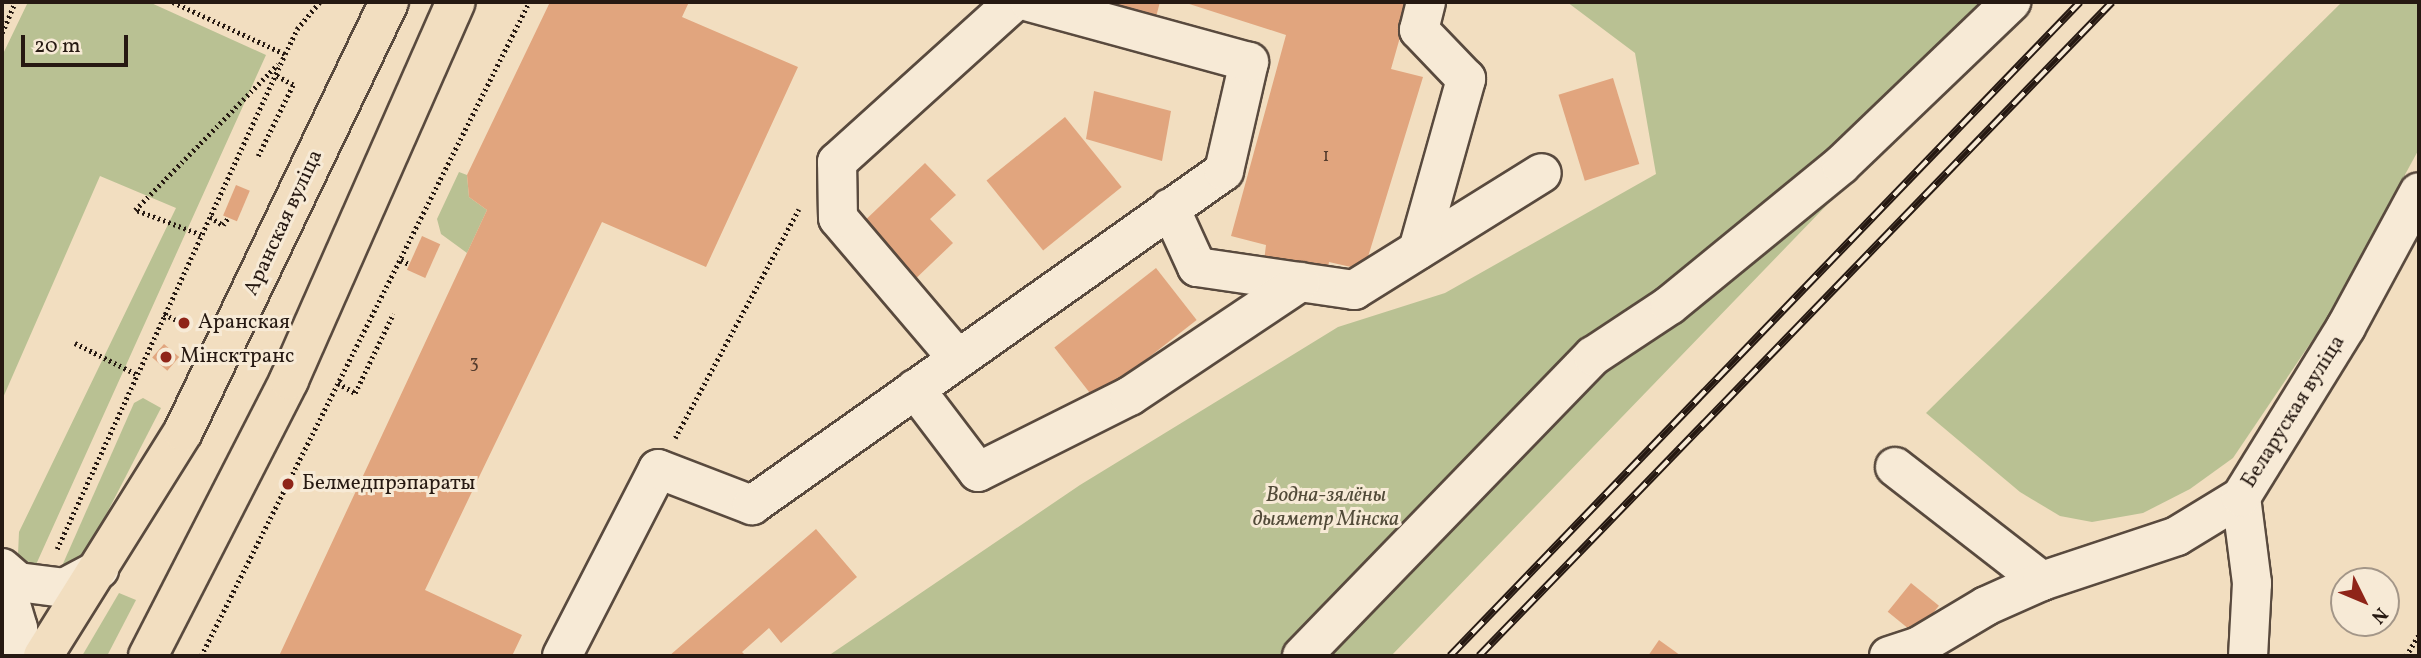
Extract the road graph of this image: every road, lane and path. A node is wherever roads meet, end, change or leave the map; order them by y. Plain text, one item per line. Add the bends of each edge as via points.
1 (15, 2) edge
2 (173, 2) edge
3 (320, 2) edge
4 (389, 2) edge
5 (456, 2) edge
6 (529, 2) edge
7 (1014, 2) edge
8 (1030, 2) edge
9 (1426, 2) edge
10 (2011, 2) edge
11 (2, 33) edge
12 (284, 56) junction
13 (275, 75) junction
14 (258, 156) dead end
15 (1542, 173) dead end
16 (2419, 192) edge
17 (805, 197) dead end
18 (1170, 208) junction
19 (210, 217) junction
20 (228, 218) dead end
21 (201, 235) junction
22 (1419, 250) junction
23 (401, 260) junction
24 (409, 264) dead end
25 (1300, 282) junction
26 (393, 314) dead end
27 (75, 343) dead end
28 (958, 359) junction
29 (136, 374) junction
30 (338, 383) junction
31 (915, 389) junction
32 (1895, 467) dead end
33 (658, 469) junction
34 (2241, 497) junction
35 (51, 562) dead end
36 (2, 568) edge
37 (99, 569) junction
38 (2, 575) edge
39 (2042, 581) junction
40 (2419, 634) edge
41 (2407, 655) edge
42 (21, 656) edge
43 (43, 656) edge
44 (148, 656) edge
45 (201, 656) edge
46 (562, 656) edge
47 (1302, 656) edge
48 (1889, 656) edge
49 (2248, 656) edge
50 (2414, 656) edge

1 - 11 path
2 - 12 path
3 - 12 path via 297,29
4 - 37 main road, Аранская вуліца via 189,420
5 - 44 main road via 289,380
6 - 23 path
7 - 28 street via 837,162 838,218
8 - 18 street via 1249,61 1224,171
9 - 22 street via 1419,30 1466,79
10 - 47 street via 1840,165 1670,305 1593,356
12 - 13 path
12 - 21 path via 135,210
13 - 14 path via 293,85
13 - 19 path
15 - 22 street
16 - 34 street, Беларуская вуліца via 2346,327
17 - 33 path
18 - 25 street via 1196,267
18 - 28 street
19 - 20 path via 223,225
19 - 21 path
21 - 29 path
22 - 25 street via 1354,290
23 - 24 path
23 - 30 path
25 - 31 street via 1130,396 978,472
26 - 30 path via 355,393
27 - 29 path
28 - 31 street
29 - 35 path
30 - 45 path
31 - 33 street via 752,505
32 - 39 street
33 - 46 street
34 - 39 street, Беларуская вуліца via 2177,536
34 - 49 street via 2252,583
36 - 37 street via 18,582 64,588
37 - 43 main road, Аранская вуліца
38 - 42 street
39 - 48 street, Беларуская вуліца via 1919,646
40 - 41 path
41 - 50 path

